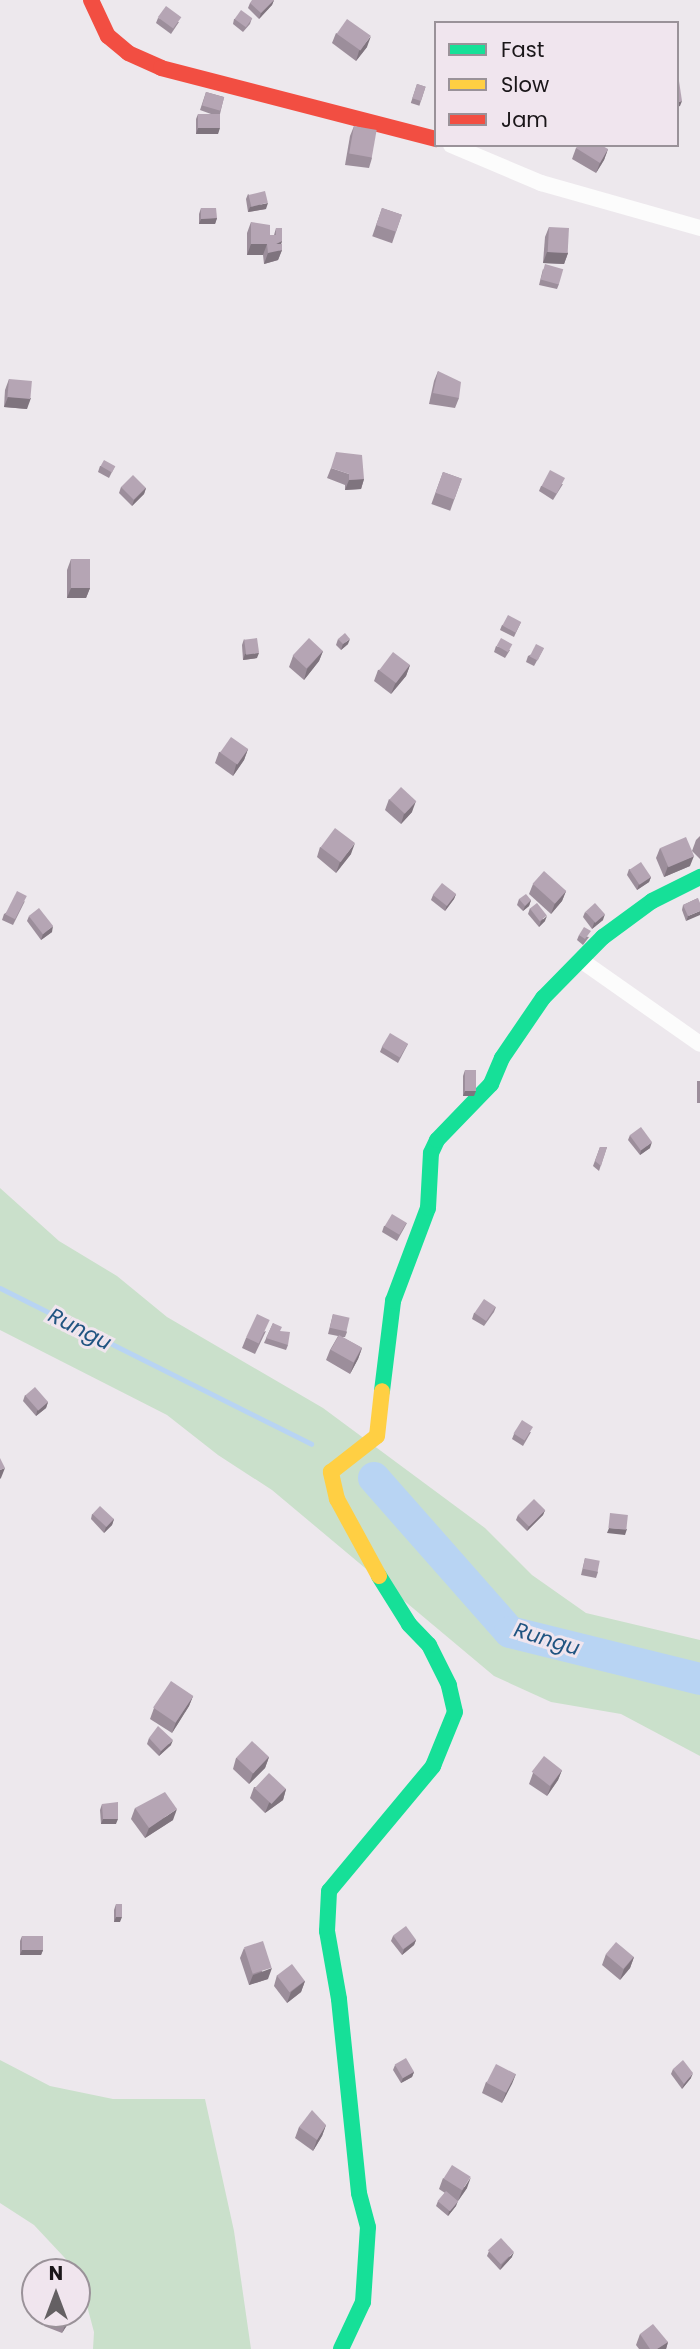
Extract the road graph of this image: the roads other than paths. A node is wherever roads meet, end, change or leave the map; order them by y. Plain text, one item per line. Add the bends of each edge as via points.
1 (91, 0) edge
2 (434, 138) edge
3 (456, 147) edge
4 (700, 228) edge
5 (700, 877) edge
6 (582, 961) junction
7 (700, 1044) edge
8 (341, 2349) edge

1 - 2 street via 108,36 128,53 161,68
3 - 4 street via 541,183
5 - 6 street via 625,919
6 - 7 street
6 - 8 street via 543,998 491,1084 437,1140 431,1153 428,1208 393,1301 377,1436 331,1472 337,1499 374,1567 409,1624 429,1645 449,1685 455,1712 433,1766 329,1891 327,1931 339,1999 359,2193 368,2227 363,2302

